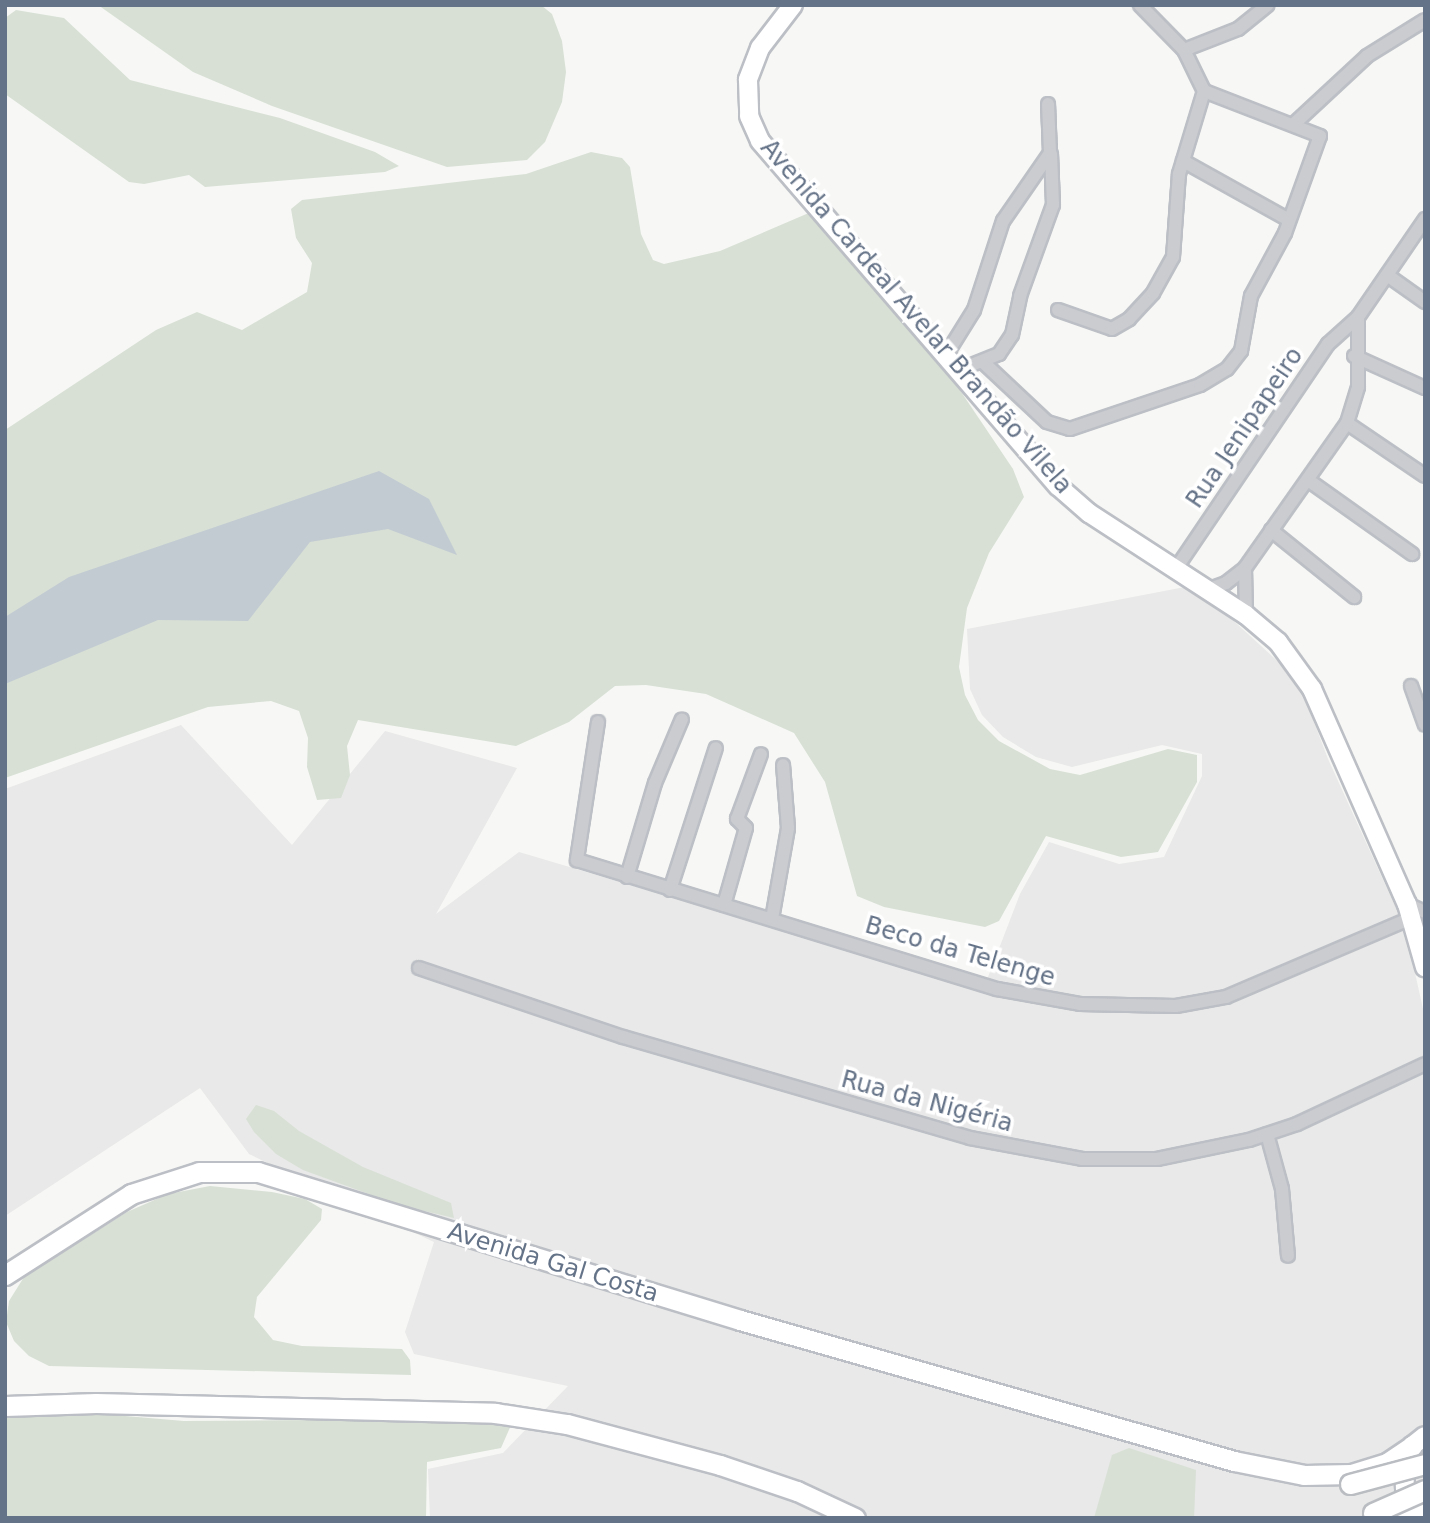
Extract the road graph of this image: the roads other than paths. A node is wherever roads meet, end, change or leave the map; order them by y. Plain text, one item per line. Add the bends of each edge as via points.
1 (793, 5) edge
2 (1140, 5) edge
3 (1268, 5) edge
4 (1425, 20) edge
5 (1184, 50) junction
6 (1204, 91) junction
7 (1048, 104) dead end
8 (1295, 122) junction
9 (1051, 153) junction
10 (1182, 161) junction
11 (1425, 219) edge
12 (1289, 220) junction
13 (1387, 275) junction
14 (1425, 302) edge
15 (1058, 310) dead end
16 (1358, 317) junction
17 (946, 355) junction
18 (1354, 356) junction
19 (984, 363) junction
20 (959, 370) junction
21 (1425, 388) edge
22 (1347, 423) junction
23 (1425, 476) edge
24 (1308, 480) junction
25 (1271, 530) junction
26 (1412, 554) dead end
27 (1245, 568) junction
28 (1175, 570) junction
29 (1207, 590) junction
30 (1354, 597) dead end
31 (1246, 615) junction
32 (1411, 686) dead end
33 (682, 719) dead end
34 (598, 722) dead end
35 (1425, 725) edge
36 (716, 748) dead end
37 (761, 754) dead end
38 (783, 765) dead end
39 (627, 877) junction
40 (670, 890) junction
41 (724, 905) junction
42 (1414, 911) edge
43 (772, 919) junction
44 (1425, 967) edge
45 (419, 968) dead end
46 (1425, 1064) edge
47 (1267, 1134) junction
48 (1288, 1256) dead end
49 (5, 1275) edge
50 (5, 1406) edge
51 (1118, 1429) junction
52 (1418, 1441) edge
53 (1425, 1464) edge
54 (1425, 1490) edge
55 (1415, 1514) edge
56 (1367, 1515) edge
57 (855, 1518) edge

1 - 17 main road, Avenida Cardeal Avelar Brandão Vilela via 751,68 747,105 754,128 771,155
2 - 5 street
3 - 5 street via 1238,29
4 - 8 street via 1367,56
5 - 6 street
6 - 8 street
6 - 10 street
7 - 9 street
8 - 12 street via 1320,136
9 - 17 street via 1003,221 974,310
9 - 19 street via 1055,188 1012,335 999,354
10 - 12 street
10 - 15 street via 1173,257 1143,304 1112,329
11 - 13 street, Rua Jenipapeiro
12 - 19 street via 1251,296 1235,361 1200,385 1070,429 1047,422
13 - 14 street
13 - 16 street, Rua Jenipapeiro
16 - 18 street
16 - 28 street, Rua Jenipapeiro via 1328,344
17 - 20 main road, Avenida Cardeal Avelar Brandão Vilela
18 - 21 street
18 - 22 street via 1358,387
19 - 20 street
20 - 28 main road, Avenida Cardeal Avelar Brandão Vilela via 1058,486 1089,513
22 - 23 street
22 - 24 street
24 - 25 street
24 - 26 street
25 - 27 street
25 - 30 street
27 - 29 street
27 - 31 street
28 - 29 main road, Avenida Cardeal Avelar Brandão Vilela
29 - 31 main road, Avenida Cardeal Avelar Brandão Vilela
31 - 42 main road, Avenida Cardeal Avelar Brandão Vilela via 1278,642 1312,689
32 - 35 street
33 - 39 street via 655,783
34 - 39 street, Beco da Telenge via 577,860
36 - 40 street
37 - 41 street via 737,819 746,828
38 - 43 street via 788,828
39 - 40 street, Beco da Telenge
40 - 41 street, Beco da Telenge
41 - 43 street, Beco da Telenge
42 - 43 street, Beco da Telenge via 1226,997 1130,1008 997,989
42 - 44 main road, Avenida Cardeal Avelar Brandão Vilela
45 - 47 street, Rua da Nigéria via 623,1037 970,1138 1032,1151 1082,1159 1157,1159
46 - 47 street, Rua da Nigéria
47 - 48 street via 1282,1189
49 - 51 main road, Avenida Gal Costa via 131,1194 198,1172 258,1172 572,1270
50 - 57 main road via 96,1403 495,1413 567,1424 720,1465 797,1491
51 - 52 main road, Avenida Gal Costa via 1304,1475 1371,1470
51 - 53 main road, Avenida Gal Costa, bridge via 1150,1446 1286,1482 1350,1484
52 - 55 main road via 1403,1475
54 - 56 main road, bridge

